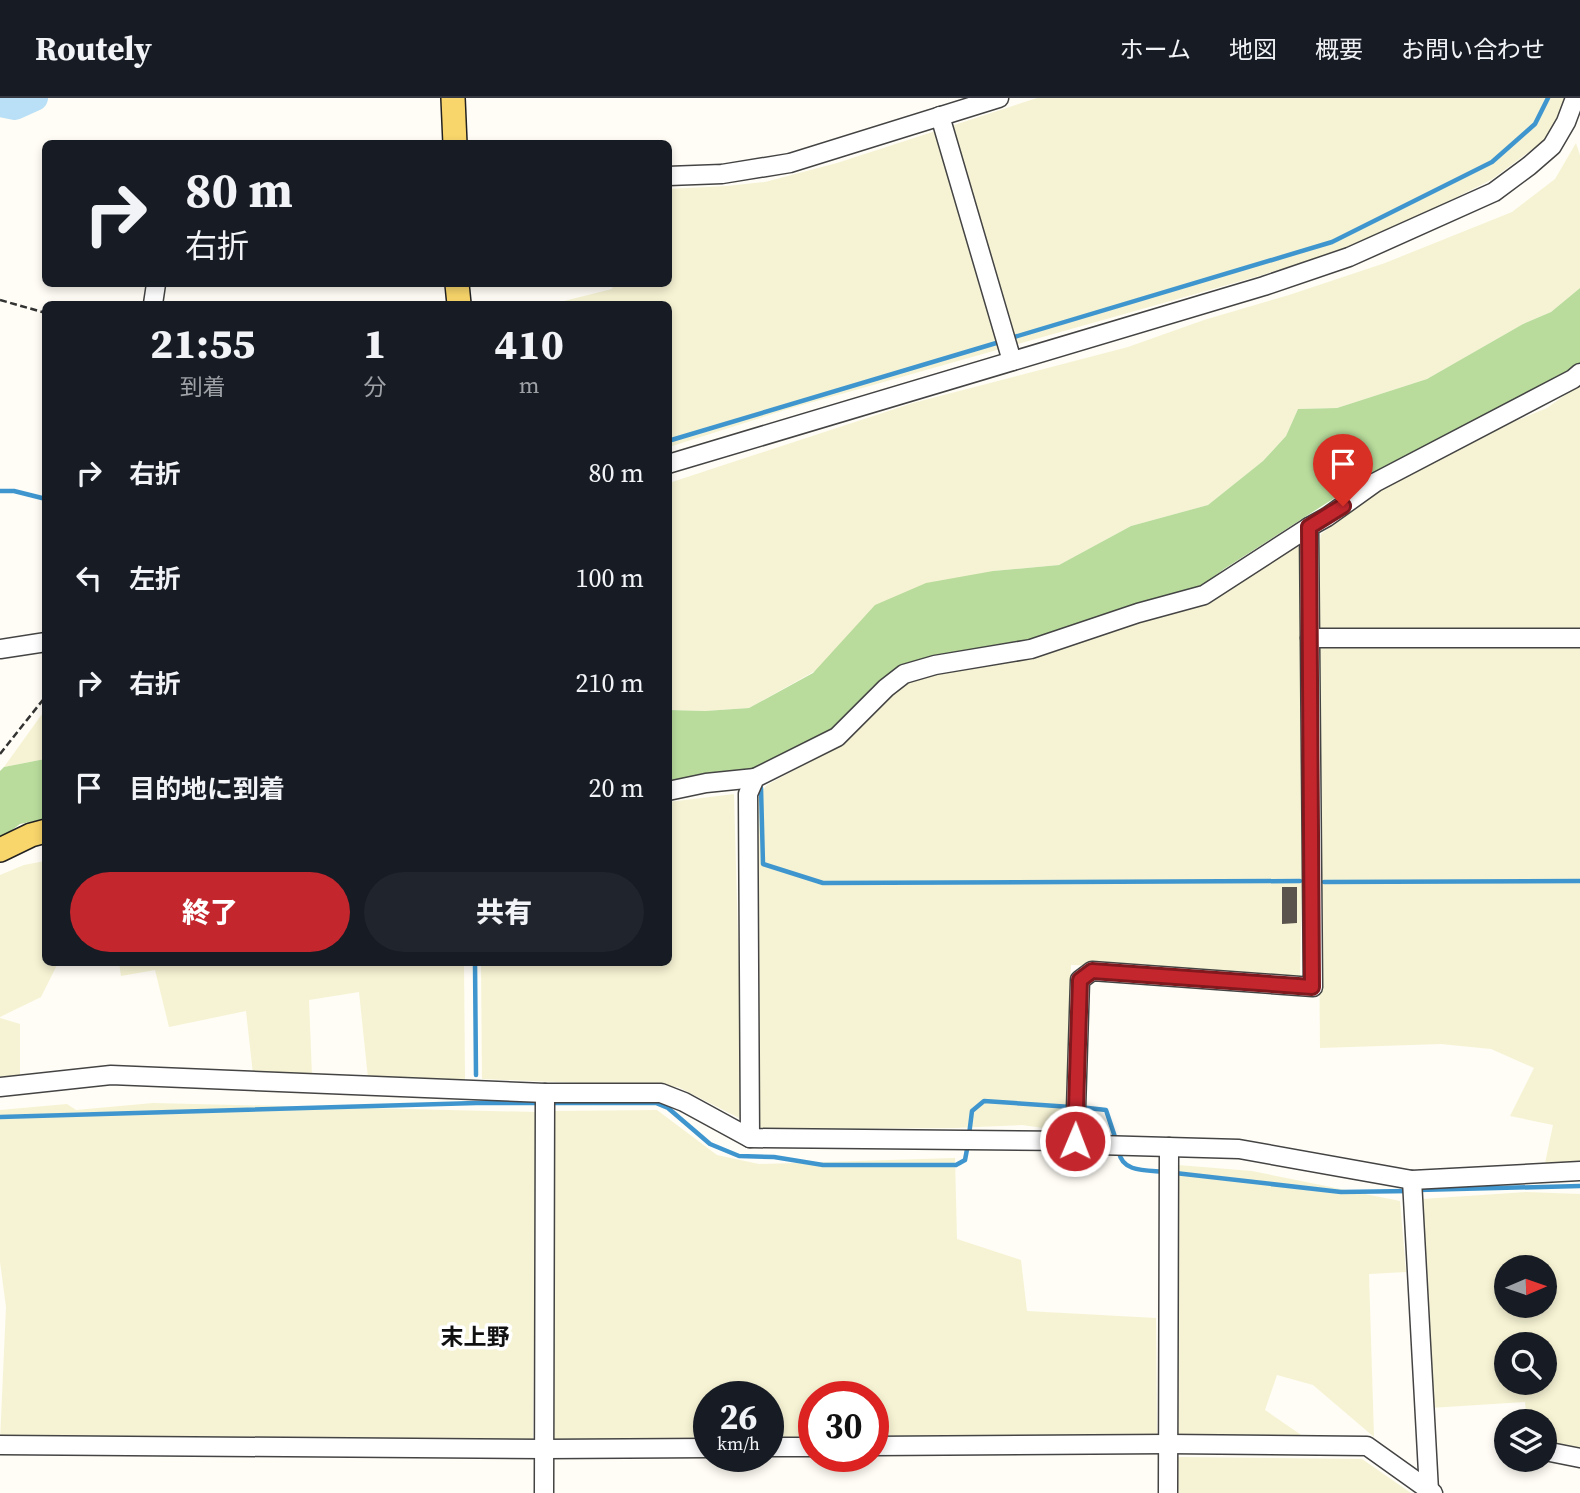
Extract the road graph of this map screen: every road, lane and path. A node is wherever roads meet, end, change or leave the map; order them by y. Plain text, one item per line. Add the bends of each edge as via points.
1 (453, 98) edge
2 (999, 98) edge
3 (1575, 98) edge
4 (940, 116) junction
5 (452, 140) edge
6 (672, 176) edge
7 (0, 300) edge
8 (42, 312) edge
9 (1012, 361) junction
10 (1580, 373) edge
11 (672, 463) edge
12 (1309, 527) junction
13 (1310, 638) junction
14 (1580, 638) edge
15 (42, 643) edge
16 (0, 649) edge
17 (42, 701) edge
18 (0, 754) edge
19 (755, 778) junction
20 (672, 790) edge
21 (42, 832) edge
22 (0, 850) edge
23 (0, 1087) edge
24 (545, 1093) junction
25 (750, 1138) junction
26 (1075, 1141) junction
27 (1169, 1147) junction
28 (1580, 1171) edge
29 (1412, 1180) junction
30 (1168, 1444) junction
31 (0, 1445) edge
32 (889, 1447) edge
33 (693, 1448) edge
34 (544, 1449) junction
35 (1557, 1453) edge
36 (1580, 1458) edge
37 (1431, 1492) edge
38 (544, 1493) edge
39 (1168, 1493) edge

1 - 5 main road
2 - 4 street
3 - 9 street via 1552,146 1494,192 1349,257
4 - 6 street via 790,163 722,174
4 - 9 street
7 - 8 path
9 - 11 street
10 - 12 street via 1376,482
12 - 13 street
12 - 19 street via 1204,595 1031,649 904,674 837,737
13 - 14 street
13 - 26 street via 1312,987 1092,971 1080,980
15 - 16 street
17 - 18 path
19 - 20 street
19 - 25 street via 748,794
21 - 22 main road
23 - 24 street via 111,1075
24 - 25 street via 661,1093
24 - 34 street
25 - 26 street
26 - 27 street
27 - 29 street via 1239,1149
27 - 30 street
28 - 29 street
29 - 37 street
30 - 32 street
30 - 37 street via 1367,1446
30 - 39 street
31 - 34 street
33 - 34 street
34 - 38 street
35 - 36 street

